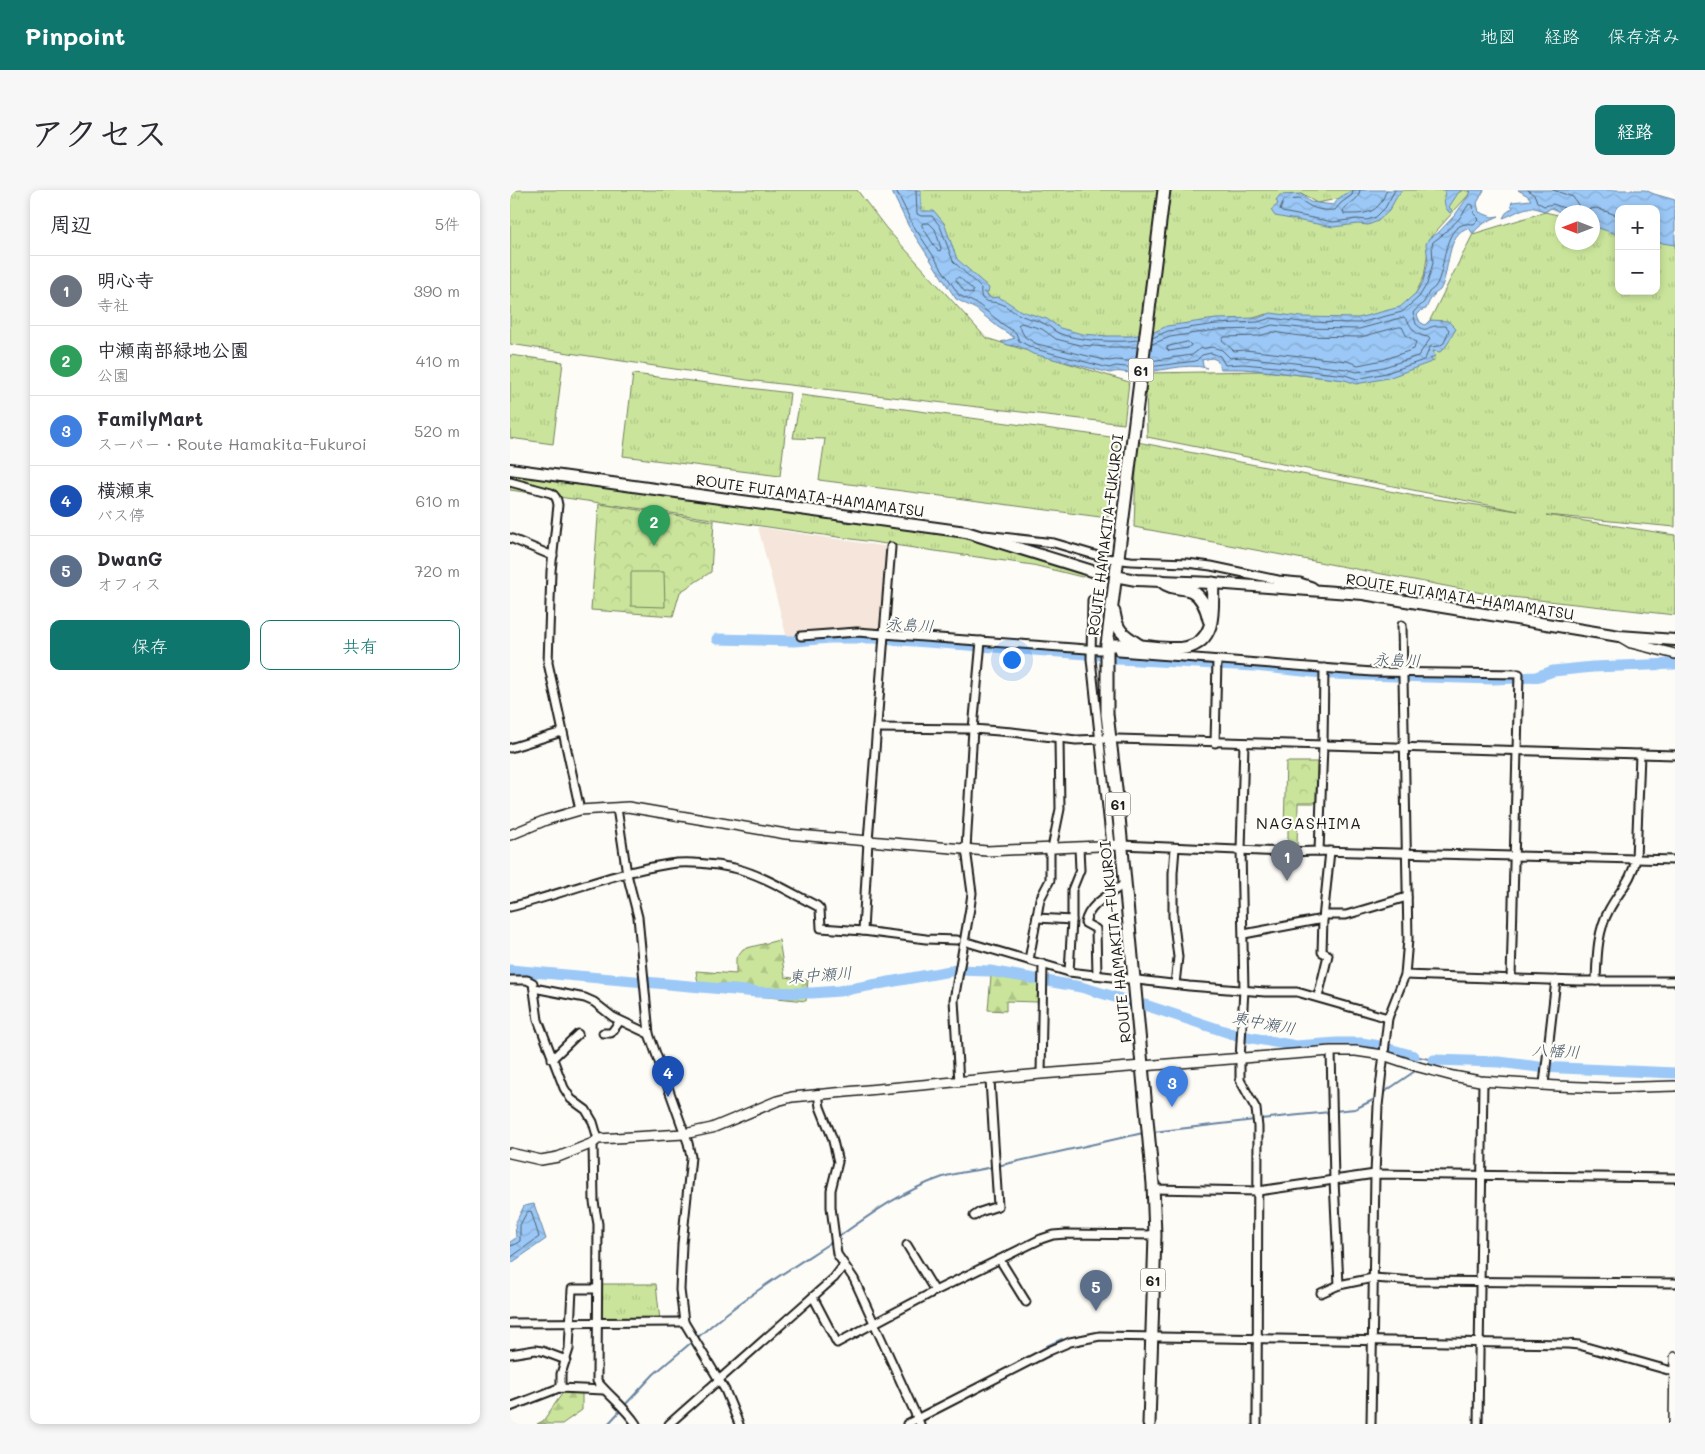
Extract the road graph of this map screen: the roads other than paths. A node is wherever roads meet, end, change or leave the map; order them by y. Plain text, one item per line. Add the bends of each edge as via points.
1 (1164, 190) edge
2 (510, 469) edge
3 (510, 482) edge
4 (974, 534) junction
5 (510, 538) edge
6 (890, 547) dead end
7 (1117, 554) junction
8 (553, 556) junction
9 (1102, 574) dead end
10 (1120, 577) dead end
11 (1161, 581) junction
12 (1213, 583) junction
13 (1114, 587) junction
14 (1318, 590) junction
15 (1092, 600) dead end
16 (1402, 625) dead end
17 (1210, 626) junction
18 (801, 636) dead end
19 (884, 636) junction
20 (1619, 636) junction
21 (1675, 640) edge
22 (981, 644) junction
23 (1140, 645) junction
24 (1097, 649) junction
25 (1119, 652) dead end
26 (1675, 654) edge
27 (1217, 662) junction
28 (1324, 671) junction
29 (1403, 674) junction
30 (877, 728) junction
31 (973, 729) junction
32 (562, 732) junction
33 (1060, 739) junction
34 (1102, 739) junction
35 (1117, 739) dead end
36 (1215, 743) junction
37 (1244, 744) junction
38 (1323, 745) junction
39 (1405, 747) junction
40 (510, 748) edge
41 (1517, 750) junction
42 (1640, 754) junction
43 (1675, 755) edge
44 (617, 808) junction
45 (580, 810) junction
46 (510, 835) edge
47 (868, 841) junction
48 (1116, 845) junction
49 (1080, 846) junction
50 (1051, 848) junction
51 (1175, 848) junction
52 (966, 849) junction
53 (1241, 850) junction
54 (1319, 850) junction
55 (1330, 851) junction
56 (1407, 853) junction
57 (1514, 856) junction
58 (1636, 859) junction
59 (1675, 860) edge
60 (627, 874) junction
61 (1124, 884) junction
62 (1407, 897) junction
63 (510, 907) edge
64 (1324, 917) junction
65 (1037, 918) junction
66 (1072, 920) junction
67 (862, 931) junction
68 (1244, 934) junction
69 (957, 940) dead end
70 (970, 943) dead end
71 (1029, 960) junction
72 (1043, 964) junction
73 (1069, 972) junction
74 (1405, 975) junction
75 (1096, 976) junction
76 (1511, 979) junction
77 (510, 980) edge
78 (1133, 980) junction
79 (1556, 980) junction
80 (1596, 981) junction
81 (1675, 981) edge
82 (1175, 984) junction
83 (534, 988) junction
84 (1244, 990) junction
85 (1318, 998) junction
86 (1388, 1018) junction
87 (620, 1021) junction
88 (604, 1033) dead end
89 (578, 1034) dead end
90 (649, 1034) junction
91 (1331, 1051) junction
92 (1383, 1055) junction
93 (552, 1059) junction
94 (1240, 1059) junction
95 (1143, 1067) junction
96 (1041, 1074) junction
97 (990, 1080) junction
98 (1483, 1081) junction
99 (959, 1082) junction
100 (1544, 1084) junction
101 (1675, 1086) edge
102 (818, 1094) junction
103 (684, 1134) junction
104 (596, 1141) junction
105 (510, 1153) edge
106 (1375, 1174) junction
107 (1482, 1175) junction
108 (1675, 1178) edge
109 (1334, 1180) junction
110 (1153, 1189) junction
111 (1258, 1191) junction
112 (974, 1216) dead end
113 (1155, 1235) junction
114 (907, 1246) dead end
115 (1000, 1260) junction
116 (844, 1264) junction
117 (1372, 1278) junction
118 (1480, 1282) junction
119 (1675, 1283) edge
120 (1339, 1285) junction
121 (596, 1290) junction
122 (935, 1292) junction
123 (1321, 1294) dead end
124 (813, 1298) junction
125 (1026, 1302) dead end
126 (684, 1322) junction
127 (510, 1323) edge
128 (572, 1323) junction
129 (597, 1323) junction
130 (875, 1324) junction
131 (1152, 1337) junction
132 (1258, 1339) junction
133 (1372, 1340) junction
134 (1479, 1342) junction
135 (510, 1354) edge
136 (1675, 1357) edge
137 (566, 1360) junction
138 (1675, 1372) edge
139 (719, 1380) junction
140 (560, 1388) junction
141 (604, 1390) junction
142 (510, 1407) edge
143 (919, 1421) edge
144 (636, 1424) edge
145 (669, 1424) edge
146 (739, 1424) edge
147 (907, 1424) edge
148 (1149, 1424) edge
149 (1257, 1424) edge
150 (1371, 1424) edge
151 (1478, 1424) edge
152 (1674, 1424) edge

1 - 7 main road, ROUTE HAMAKITA-FUKUROI / 61
2 - 4 main road, ROUTE FUTAMATA-HAMAMATSU
3 - 8 street via 556,496
4 - 7 street via 1054,543 1105,558
4 - 9 main road, ROUTE FUTAMATA-HAMAMATSU
5 - 8 street
6 - 19 street
7 - 13 main road, ROUTE HAMAKITA-FUKUROI / 61
7 - 14 street via 1132,561 1211,566 1300,582
8 - 32 street via 548,663
10 - 11 main road, ROUTE FUTAMATA-HAMAMATSU
11 - 12 main road, ROUTE FUTAMATA-HAMAMATSU
11 - 17 main road via 1168,587 1192,591 1207,610
12 - 14 main road, ROUTE FUTAMATA-HAMAMATSU
12 - 17 main road
13 - 23 main road via 1116,626 1122,634
13 - 24 main road, ROUTE HAMAKITA-FUKUROI / 61
14 - 20 main road, ROUTE FUTAMATA-HAMAMATSU via 1398,598
15 - 24 street
16 - 29 street
17 - 23 main road via 1204,637 1190,647 1175,650
18 - 19 street via 857,632
19 - 22 street
19 - 30 street
20 - 21 main road, ROUTE FUTAMATA-HAMAMATSU
20 - 26 street via 1631,643
22 - 24 street
22 - 31 street
23 - 24 main road
24 - 34 street via 1091,659
24 - 48 main road, ROUTE HAMAKITA-FUKUROI / 61 via 1107,714
25 - 27 street
27 - 28 street
27 - 36 street
28 - 29 street
28 - 38 street
29 - 39 street
29 - 41 street via 1519,677
30 - 31 street
30 - 47 street
31 - 33 street
31 - 52 street
32 - 40 street
32 - 45 street
33 - 34 street
33 - 50 street via 1060,799
34 - 48 street
35 - 36 street
36 - 37 street
37 - 38 street
37 - 53 street
38 - 39 street
38 - 54 street
39 - 41 street
39 - 56 street
41 - 42 street
41 - 57 street
42 - 43 street
42 - 58 street
44 - 45 street
44 - 47 street via 634,808 786,834
44 - 60 street
45 - 46 street
47 - 52 street
47 - 67 street
48 - 49 street
48 - 51 street
48 - 61 main road, ROUTE HAMAKITA-FUKUROI / 61
49 - 50 street
49 - 66 street via 1080,870 1072,890
50 - 52 street
50 - 65 street via 1050,880 1040,899
51 - 53 street
51 - 82 street via 1173,916 1178,957
52 - 99 street via 972,893 954,1000
53 - 54 street
53 - 68 street
54 - 55 street
55 - 56 street
55 - 64 street
56 - 57 street
56 - 62 street
57 - 58 street
57 - 76 street
58 - 59 street
58 - 80 street via 1633,873 1609,910 1600,932
60 - 63 street
60 - 67 street via 670,863 734,868 817,906 821,928
60 - 90 street via 638,917
61 - 75 street via 1087,912 1085,923 1096,929
61 - 78 main road, ROUTE HAMAKITA-FUKUROI / 61
62 - 64 street via 1346,915
62 - 74 street
64 - 68 street
64 - 85 street via 1322,952 1328,955
65 - 66 street
65 - 71 street
66 - 73 street
67 - 69 street
68 - 84 street
70 - 71 street
71 - 72 street
72 - 73 street
72 - 96 street
73 - 75 street
74 - 76 street
74 - 86 street
75 - 78 street
76 - 79 street
77 - 83 street via 527,980
78 - 82 street
78 - 95 main road, ROUTE HAMAKITA-FUKUROI / 61
79 - 80 street
79 - 100 street
80 - 81 street
82 - 84 street
83 - 87 street via 585,998
83 - 93 street via 538,1020
84 - 85 street via 1297,992
84 - 94 street
85 - 86 street
86 - 92 street
87 - 88 street via 611,1033
87 - 90 street
89 - 93 street
90 - 103 street
91 - 92 street
91 - 94 street
91 - 109 street
92 - 98 street via 1422,1068
92 - 106 street
93 - 104 street via 568,1093 590,1116
94 - 95 street
94 - 111 street via 1240,1080 1256,1109
95 - 96 street
95 - 110 main road, ROUTE HAMAKITA-FUKUROI / 61
96 - 97 street
97 - 99 street
97 - 112 street via 998,1206
98 - 100 street
98 - 107 street
99 - 102 street
100 - 101 street via 1608,1088
102 - 103 street via 792,1096 712,1128
102 - 116 street via 838,1162 831,1190 831,1207 837,1254
103 - 104 street
103 - 126 street via 691,1157 680,1290
104 - 105 street via 541,1160
104 - 121 street
106 - 107 street
106 - 109 street
106 - 117 street
107 - 108 street
107 - 118 street
109 - 111 street
109 - 120 street
110 - 111 street
110 - 113 main road, ROUTE HAMAKITA-FUKUROI / 61
111 - 132 street
113 - 115 street via 1053,1235
113 - 131 main road, ROUTE HAMAKITA-FUKUROI / 61
114 - 122 street
115 - 122 street
115 - 125 street
116 - 124 street
116 - 130 street
117 - 118 street
117 - 120 street
117 - 133 street
118 - 119 street
118 - 134 street
120 - 123 street
121 - 128 street via 572,1290
121 - 129 street
122 - 130 street
124 - 130 street via 837,1343
124 - 139 street
126 - 129 street
126 - 139 street
127 - 128 street
128 - 129 street
128 - 137 street
129 - 141 street via 597,1381
130 - 143 street
131 - 132 street
131 - 143 street via 1100,1336 1070,1342
131 - 148 main road, ROUTE HAMAKITA-FUKUROI / 61
132 - 133 street
132 - 149 street
133 - 134 street
133 - 150 street
134 - 138 street via 1579,1345
134 - 151 street
135 - 137 street via 535,1350
136 - 138 street
137 - 140 street via 560,1374
138 - 152 street
139 - 145 street
139 - 146 street
140 - 141 street
140 - 142 street
141 - 144 street
143 - 147 street

